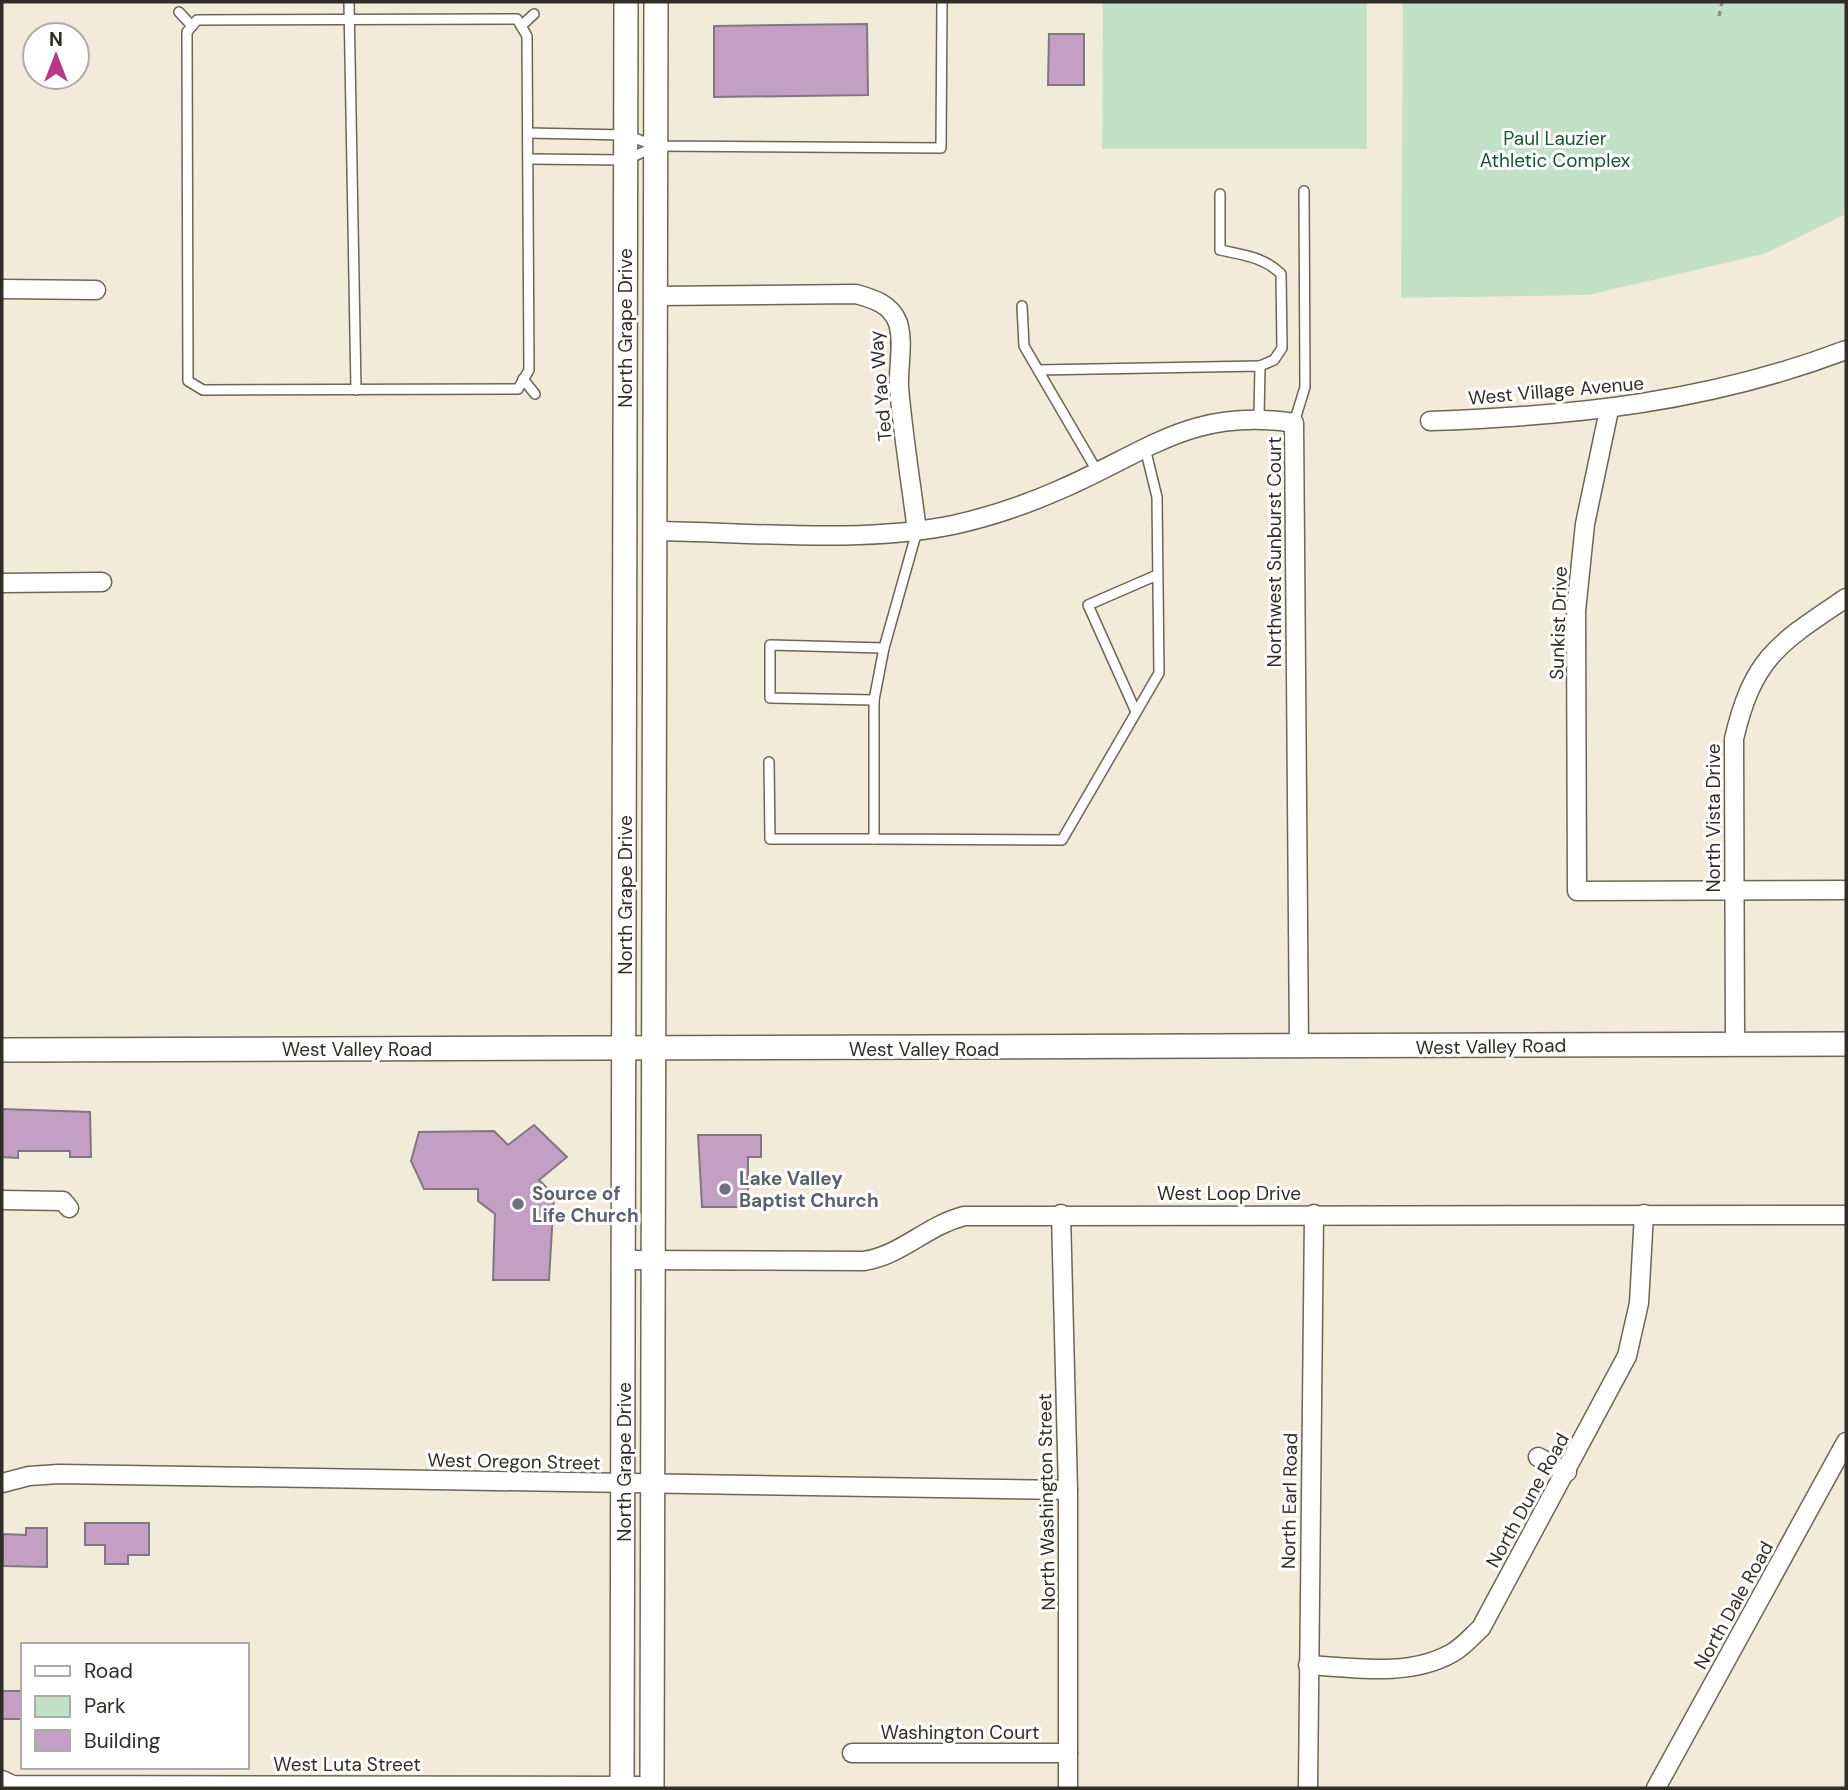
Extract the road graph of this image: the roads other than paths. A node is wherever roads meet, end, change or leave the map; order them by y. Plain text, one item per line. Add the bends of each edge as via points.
1 (349, 2) edge
2 (626, 2) edge
3 (656, 2) edge
4 (942, 2) edge
5 (179, 12) dead end
6 (534, 14) dead end
7 (350, 19) junction
8 (192, 26) junction
9 (521, 26) junction
10 (528, 133) junction
11 (626, 135) junction
12 (656, 146) junction
13 (528, 159) junction
14 (626, 160) junction
15 (1304, 191) dead end
16 (1220, 194) dead end
17 (2, 289) edge
18 (96, 290) dead end
19 (654, 296) junction
20 (1023, 306) dead end
21 (1846, 350) edge
22 (1261, 366) junction
23 (1038, 370) junction
24 (523, 379) junction
25 (356, 390) junction
26 (535, 394) dead end
27 (1609, 410) junction
28 (1259, 417) junction
29 (1430, 421) dead end
30 (1294, 423) junction
31 (1145, 446) junction
32 (1097, 471) junction
33 (654, 531) junction
34 (917, 531) junction
35 (1157, 575) junction
36 (102, 582) dead end
37 (2, 583) edge
38 (1846, 598) edge
39 (884, 648) junction
40 (874, 700) junction
41 (1136, 712) junction
42 (769, 762) dead end
43 (874, 839) junction
44 (1846, 890) edge
45 (1733, 891) junction
46 (1735, 1044) junction
47 (1846, 1044) edge
48 (1299, 1048) junction
49 (624, 1049) junction
50 (655, 1049) junction
51 (2, 1050) edge
52 (2, 1200) edge
53 (69, 1208) dead end
54 (1061, 1214) junction
55 (1314, 1214) junction
56 (1644, 1214) junction
57 (1846, 1215) edge
58 (624, 1260) junction
59 (652, 1261) junction
60 (1846, 1442) edge
61 (1538, 1457) dead end
62 (1567, 1472) junction
63 (2, 1483) edge
64 (625, 1484) junction
65 (653, 1485) junction
66 (1068, 1490) junction
67 (1308, 1665) junction
68 (852, 1753) dead end
69 (1068, 1753) junction
70 (2, 1780) edge
71 (622, 1787) edge
72 (652, 1787) edge
73 (1068, 1788) edge
74 (1308, 1788) edge
75 (1656, 1788) edge

1 - 7 lane
2 - 11 main road, North Grape Drive
3 - 12 main road, North Grape Drive
4 - 12 lane via 941,148
5 - 8 lane
6 - 9 lane
7 - 8 lane via 197,20
7 - 9 lane via 517,19
7 - 25 lane
8 - 25 lane via 187,32 188,381 202,390
9 - 10 lane via 527,36
10 - 11 lane
10 - 13 lane
11 - 12 lane
11 - 14 main road, North Grape Drive
12 - 14 lane
12 - 19 main road, North Grape Drive
13 - 14 lane
13 - 24 lane via 528,370
14 - 49 main road, North Grape Drive
15 - 30 lane via 1305,387
16 - 22 lane via 1220,250 1257,258 1281,274 1282,348 1274,360
17 - 18 street
19 - 33 main road, North Grape Drive
19 - 34 street, Ted Yao Way via 856,294 886,299 898,322 899,385
20 - 23 lane via 1024,346
21 - 27 street, West Village Avenue via 1704,394
22 - 23 lane
22 - 28 lane
23 - 32 lane
24 - 25 lane via 518,389
24 - 26 lane
27 - 29 street, West Village Avenue
27 - 45 street, Sunkist Drive via 1585,524 1576,611 1573,896
28 - 30 street, Northwest Sunburst Court
28 - 31 street, Northwest Sunburst Court via 1203,424
30 - 48 street, Northwest Sunburst Court
31 - 32 street, Northwest Sunburst Court
31 - 35 lane via 1157,497
32 - 34 street, Northwest Sunburst Court via 1015,508
33 - 34 street, Northwest Sunburst Court
33 - 50 main road, North Grape Drive
34 - 39 lane
35 - 41 lane via 1159,673
35 - 41 lane via 1088,605
36 - 37 street
38 - 45 street, North Vista Drive via 1794,633 1763,662 1743,699 1734,739
39 - 40 lane
39 - 40 lane via 770,645 770,698
40 - 43 lane
41 - 43 lane via 1062,840
42 - 43 lane via 770,839
44 - 45 street
45 - 46 street, North Vista Drive
46 - 47 main road, West Valley Road
46 - 48 main road, West Valley Road
48 - 50 main road, West Valley Road
49 - 50 main road, West Valley Road
49 - 51 main road, West Valley Road
49 - 58 main road, North Grape Drive
50 - 59 main road, North Grape Drive
52 - 53 street via 63,1201
54 - 55 street, West Loop Drive
54 - 59 street, West Loop Drive via 964,1216 942,1222 886,1257 864,1261
54 - 66 street, North Washington Street
55 - 56 street, West Loop Drive
55 - 67 street, North Earl Road
56 - 57 street, West Loop Drive
56 - 62 street, North Dune Road via 1639,1303 1627,1356
58 - 59 street, West Loop Drive
58 - 64 main road, North Grape Drive
59 - 65 main road, North Grape Drive
60 - 75 street, North Dale Road
61 - 62 street
62 - 67 street, North Dune Road via 1481,1628 1453,1653 1418,1666
63 - 64 street, West Oregon Street via 60,1474
64 - 65 street, West Oregon Street
64 - 71 main road, North Grape Drive
65 - 66 street, West Oregon Street
65 - 72 main road, North Grape Drive
66 - 69 street, North Washington Street
67 - 74 street, North Earl Road
68 - 69 street, Washington Court
69 - 73 street, North Washington Street
70 - 71 street, West Luta Street via 13,1785
71 - 72 street, West Luta Street

